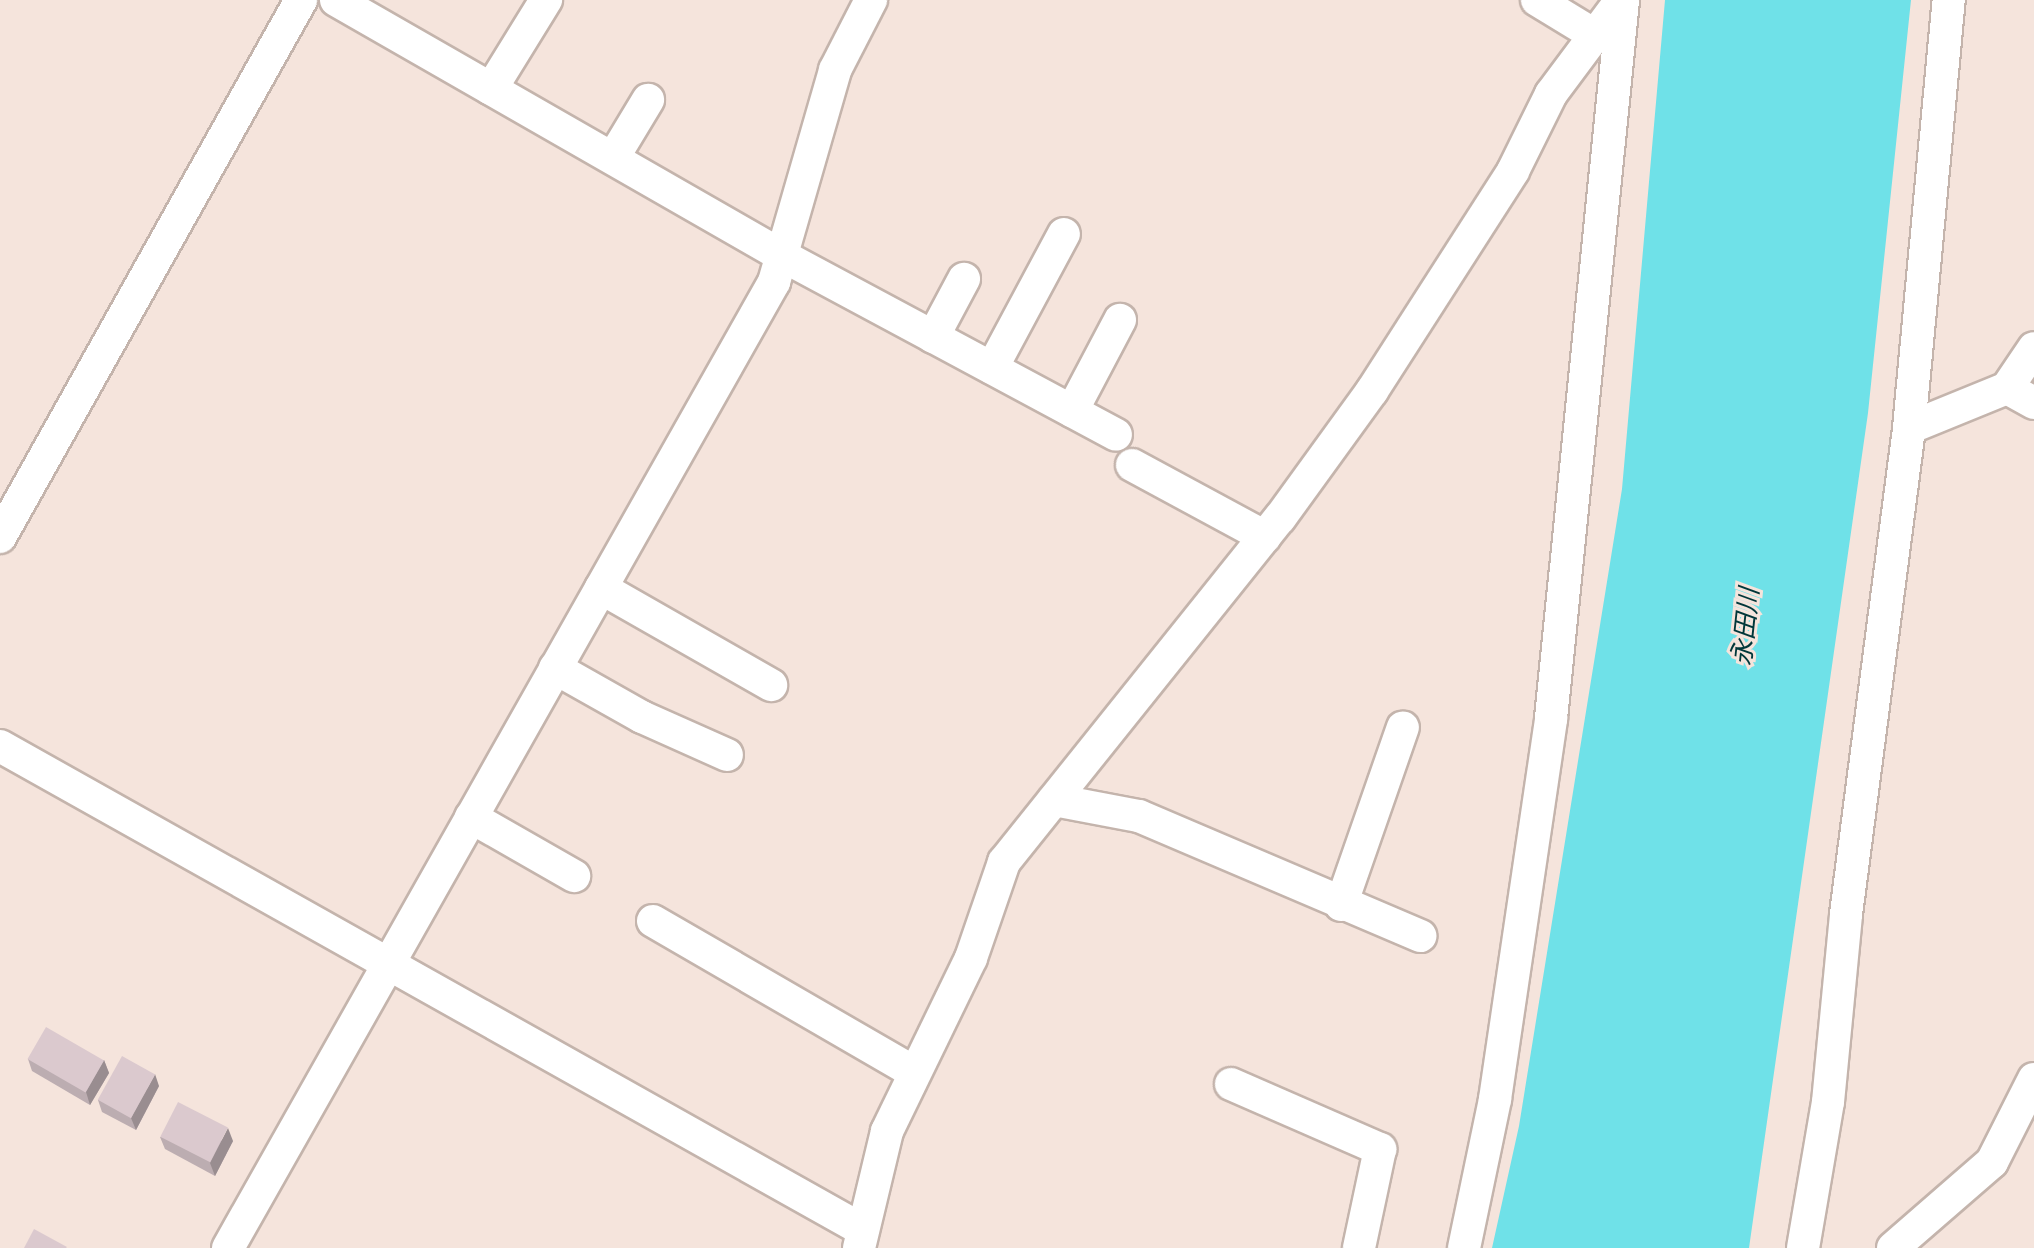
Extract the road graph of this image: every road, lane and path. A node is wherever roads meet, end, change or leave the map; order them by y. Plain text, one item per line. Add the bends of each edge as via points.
1 (301, 0) edge
2 (336, 0) edge
3 (546, 0) edge
4 (871, 0) edge
5 (1537, 0) edge
6 (1622, 0) edge
7 (1949, 0) edge
8 (1593, 34) junction
9 (491, 89) junction
10 (648, 100) dead end
11 (613, 158) junction
12 (1064, 234) dead end
13 (781, 255) junction
14 (964, 279) dead end
15 (1120, 320) dead end
16 (933, 337) junction
17 (2034, 348) edge
18 (992, 368) junction
19 (2020, 396) edge
20 (1072, 411) junction
21 (1909, 428) junction
22 (1116, 435) dead end
23 (1132, 465) dead end
24 (0, 537) edge
25 (1265, 537) junction
26 (601, 588) junction
27 (555, 668) junction
28 (771, 685) dead end
29 (1403, 727) dead end
30 (0, 746) edge
31 (727, 755) dead end
32 (1054, 800) junction
33 (471, 817) junction
34 (574, 876) dead end
35 (1341, 905) junction
36 (653, 921) dead end
37 (1421, 936) dead end
38 (387, 965) junction
39 (913, 1072) junction
40 (2034, 1079) edge
41 (1231, 1084) dead end
42 (861, 1239) edge
43 (228, 1248) edge
44 (1359, 1248) edge
45 (1464, 1248) edge
46 (1803, 1248) edge
47 (1893, 1248) edge

1 - 24 street
2 - 9 street
3 - 9 street
4 - 13 street via 835,70
5 - 8 street
6 - 8 street
6 - 45 street via 1551,718 1495,1099
7 - 21 street
8 - 25 street via 1551,94 1513,171 1372,391
9 - 11 street
10 - 11 street
11 - 13 street
12 - 18 street
13 - 16 street
13 - 26 street via 774,282
14 - 16 street
15 - 20 street
16 - 18 street
17 - 19 street
18 - 20 street
19 - 21 street
20 - 22 street
21 - 46 street via 1846,914 1828,1102
23 - 25 street
25 - 32 street
26 - 27 street
26 - 28 street
27 - 31 street via 642,717
27 - 33 street
29 - 35 street
30 - 38 street
32 - 35 street via 1139,816
32 - 39 street via 1004,862 971,958
33 - 34 street
33 - 38 street
35 - 37 street
36 - 39 street
38 - 42 street
38 - 43 street
39 - 42 street via 887,1131
40 - 47 street via 1992,1162
41 - 44 street via 1380,1149

